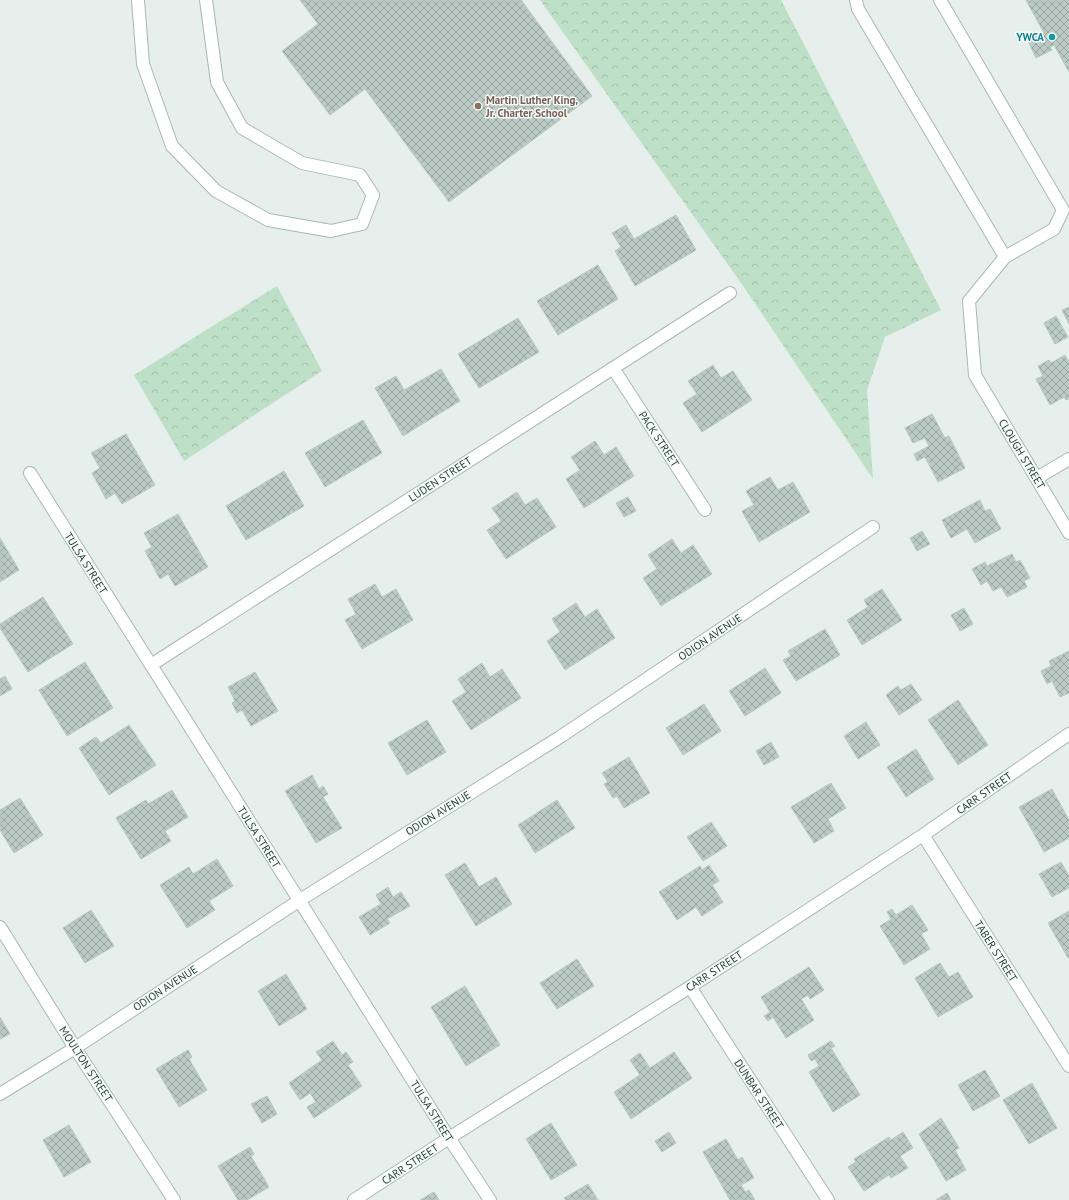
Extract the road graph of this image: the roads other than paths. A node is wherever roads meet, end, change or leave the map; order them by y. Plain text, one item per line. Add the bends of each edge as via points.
1 (138, 0) edge
2 (206, 0) edge
3 (856, 0) edge
4 (940, 0) edge
5 (1066, 209) edge
6 (1005, 257) junction
7 (730, 294) dead end
8 (613, 368) junction
9 (1069, 458) edge
10 (30, 472) dead end
11 (1037, 478) junction
12 (705, 510) dead end
13 (873, 528) dead end
14 (1069, 533) edge
15 (151, 665) junction
16 (1069, 734) edge
17 (923, 835) junction
18 (300, 900) junction
19 (0, 928) edge
20 (690, 987) junction
21 (75, 1048) junction
22 (1069, 1066) edge
23 (0, 1094) edge
24 (449, 1138) junction
25 (174, 1200) edge
26 (354, 1200) edge
27 (490, 1200) edge
28 (828, 1200) edge

1 - 2 street via 143,64 172,146 216,191 268,220 331,232 362,224 373,195 360,175 302,163 242,128 217,82
3 - 6 street via 858,9
4 - 5 street
5 - 6 street via 1054,229
6 - 11 street, CLOUGH STREET via 969,301 975,375
7 - 8 street, LUDEN STREET
8 - 12 street, PACK STREET
8 - 15 street, LUDEN STREET
9 - 11 street
10 - 15 street, TULSA STREET
11 - 14 street, CLOUGH STREET
13 - 18 street, ODION AVENUE via 560,737
15 - 18 street, TULSA STREET
16 - 17 street, CARR STREET
17 - 20 street, CARR STREET
17 - 22 street, TABER STREET
18 - 21 street, ODION AVENUE
18 - 24 street, TULSA STREET
19 - 21 street, MOULTON STREET
20 - 24 street, CARR STREET
20 - 28 street, DUNBAR STREET
21 - 23 street, ODION AVENUE
21 - 25 street, MOULTON STREET
24 - 26 street, CARR STREET
24 - 27 street, TULSA STREET

